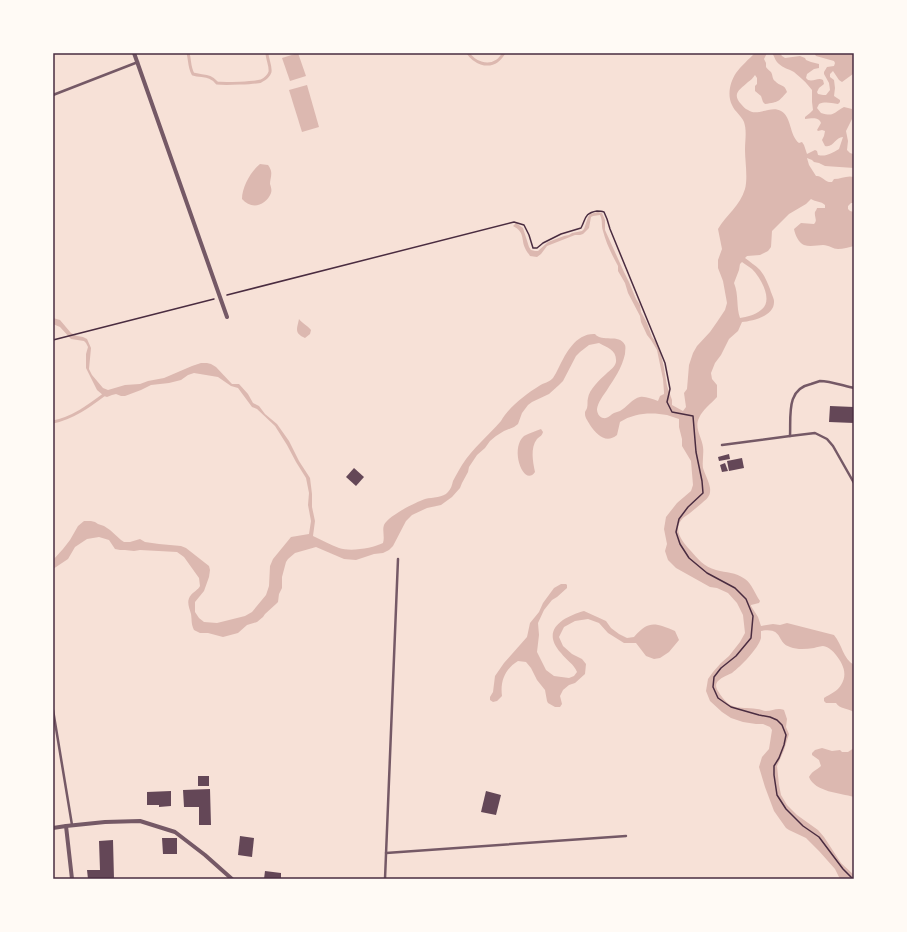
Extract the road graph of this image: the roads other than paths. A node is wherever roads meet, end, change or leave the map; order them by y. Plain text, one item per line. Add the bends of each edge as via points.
1 (134, 53) edge
2 (138, 62) junction
3 (53, 96) edge
4 (227, 317) dead end
5 (854, 388) edge
6 (790, 436) junction
7 (722, 445) dead end
8 (854, 483) edge
9 (398, 560) dead end
10 (53, 710) edge
11 (72, 825) junction
12 (66, 826) junction
13 (53, 828) edge
14 (626, 836) dead end
15 (386, 853) junction
16 (72, 879) edge
17 (232, 879) edge
18 (385, 879) edge

1 - 2 street
2 - 3 lane
2 - 4 street
5 - 6 lane via 820,381 798,389 791,403
6 - 7 lane
6 - 8 lane via 815,433 827,439
9 - 15 lane
10 - 11 lane
11 - 12 street
11 - 17 street via 140,821 175,832 205,854
12 - 13 street
12 - 16 street
14 - 15 lane
15 - 18 lane

